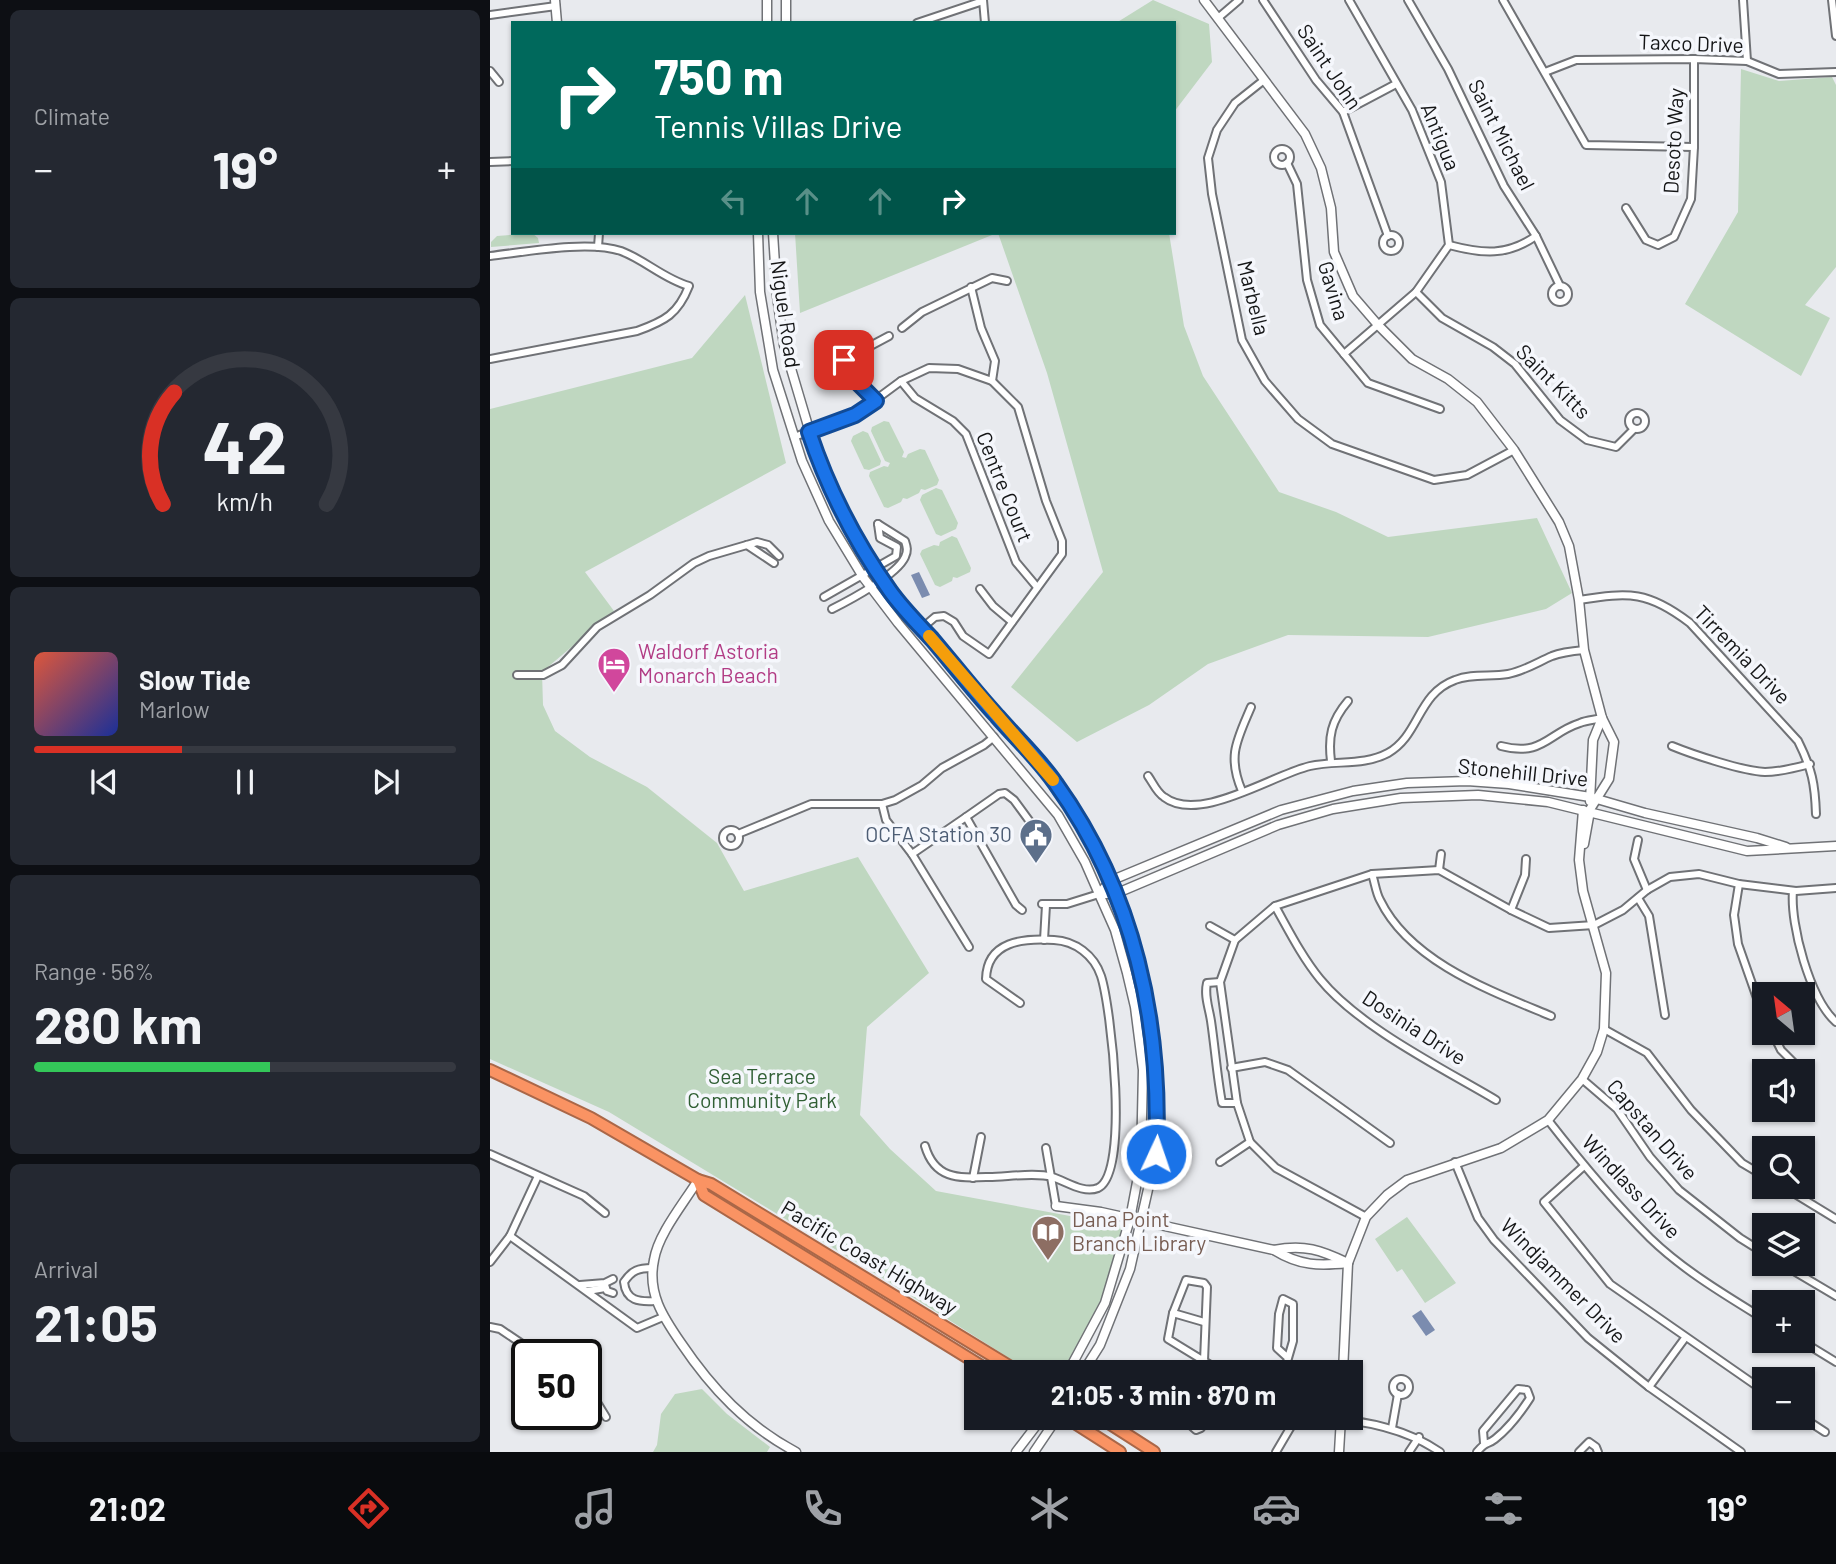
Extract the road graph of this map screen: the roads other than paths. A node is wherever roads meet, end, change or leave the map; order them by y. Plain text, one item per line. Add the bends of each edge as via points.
1 (767, 0) edge
2 (786, 0) edge
3 (1204, 0) edge
4 (1239, 0) edge
5 (1263, 0) edge
6 (1349, 0) edge
7 (1408, 0) edge
8 (1503, 0) edge
9 (1743, 0) edge
10 (1832, 0) edge
11 (983, 1) edge
12 (555, 3) edge
13 (490, 15) edge
14 (1218, 18) junction
15 (557, 21) edge
16 (767, 21) edge
17 (786, 21) edge
18 (923, 21) edge
19 (985, 21) edge
20 (1836, 36) edge
21 (1694, 59) junction
22 (1747, 61) junction
23 (490, 71) edge
24 (1545, 72) junction
25 (1836, 72) edge
26 (1264, 80) junction
27 (499, 82) dead end
28 (1396, 84) junction
29 (1343, 112) junction
30 (1694, 147) junction
31 (511, 161) edge
32 (490, 162) edge
33 (1287, 163) dead end
34 (1626, 208) dead end
35 (599, 235) edge
36 (758, 235) edge
37 (774, 235) edge
38 (1388, 236) dead end
39 (1536, 236) junction
40 (1449, 245) junction
41 (598, 247) junction
42 (490, 256) edge
43 (1007, 281) dead end
44 (1560, 286) dead end
45 (971, 287) junction
46 (1416, 292) junction
47 (1378, 326) junction
48 (902, 328) dead end
49 (889, 336) dead end
50 (1344, 354) junction
51 (490, 359) edge
52 (901, 381) junction
53 (992, 381) junction
54 (876, 401) junction
55 (1440, 409) dead end
56 (1634, 429) dead end
57 (809, 432) junction
58 (794, 437) junction
59 (1514, 450) junction
60 (747, 545) junction
61 (876, 569) junction
62 (863, 577) junction
63 (882, 578) junction
64 (870, 586) junction
65 (1037, 587) junction
66 (980, 589) dead end
67 (824, 597) dead end
68 (1579, 600) junction
69 (832, 609) dead end
70 (1012, 622) junction
71 (922, 628) junction
72 (1584, 650) junction
73 (517, 675) dead end
74 (1348, 701) dead end
75 (1251, 707) dead end
76 (1602, 718) junction
77 (995, 737) junction
78 (1501, 746) dead end
79 (1672, 746) dead end
80 (1331, 761) junction
81 (1810, 764) junction
82 (1148, 776) dead end
83 (1242, 791) junction
84 (1593, 798) junction
85 (882, 804) junction
86 (1588, 811) junction
87 (1816, 814) dead end
88 (966, 817) junction
89 (1035, 830) dead end
90 (738, 834) dead end
91 (1638, 840) dead end
92 (1836, 846) edge
93 (1792, 849) junction
94 (912, 853) junction
95 (1441, 854) dead end
96 (1526, 859) dead end
97 (1439, 870) junction
98 (1372, 874) junction
99 (1110, 881) junction
100 (1739, 884) junction
101 (1836, 888) edge
102 (1647, 890) junction
103 (1793, 891) junction
104 (1099, 894) junction
105 (1115, 894) junction
106 (1637, 898) junction
107 (1275, 906) junction
108 (1022, 910) dead end
109 (1511, 910) junction
110 (1594, 925) junction
111 (1210, 926) dead end
112 (1044, 940) junction
113 (1235, 940) junction
114 (969, 947) dead end
115 (1220, 982) junction
116 (1752, 984) edge
117 (1020, 1003) dead end
118 (1665, 1015) dead end
119 (1551, 1016) dead end
120 (1836, 1022) edge
121 (1604, 1029) junction
122 (1778, 1045) edge
123 (1790, 1059) edge
124 (1231, 1068) junction
125 (490, 1070) edge
126 (1582, 1079) junction
127 (1496, 1100) dead end
128 (1237, 1103) junction
129 (1548, 1120) junction
130 (981, 1137) dead end
131 (1250, 1142) junction
132 (1390, 1143) dead end
133 (925, 1146) dead end
134 (1046, 1148) dead end
135 (490, 1154) edge
136 (1220, 1162) dead end
137 (1455, 1163) junction
138 (1584, 1166) junction
139 (1752, 1169) edge
140 (538, 1176) junction
141 (1051, 1176) junction
142 (974, 1178) junction
143 (698, 1180) junction
144 (1803, 1199) edge
145 (1056, 1206) joint
146 (605, 1213) dead end
147 (1366, 1217) junction
148 (1130, 1219) junction
149 (1836, 1219) edge
150 (1143, 1221) junction
151 (510, 1236) junction
152 (1752, 1245) edge
153 (1274, 1250) junction
154 (490, 1262) edge
155 (1349, 1263) junction
156 (652, 1268) junction
157 (1802, 1276) edge
158 (618, 1280) junction
159 (580, 1285) junction
160 (605, 1286) junction
161 (588, 1291) junction
162 (619, 1292) junction
163 (1836, 1296) edge
164 (655, 1301) junction
165 (1752, 1312) edge
166 (1173, 1313) junction
167 (663, 1317) junction
168 (1204, 1322) junction
169 (490, 1327) edge
170 (1685, 1338) junction
171 (515, 1339) edge
172 (1815, 1349) edge
173 (1288, 1358) joint
174 (971, 1360) edge
175 (998, 1360) edge
176 (1074, 1360) edge
177 (1091, 1360) edge
178 (1202, 1360) edge
179 (1204, 1360) edge
180 (1344, 1360) edge
181 (1836, 1362) edge
182 (1752, 1383) edge
183 (1649, 1387) junction
184 (1398, 1394) dead end
185 (602, 1410) edge
186 (606, 1417) dead end
187 (1363, 1422) edge
188 (1815, 1425) edge
189 (1392, 1428) junction
190 (1033, 1430) edge
191 (1049, 1430) edge
192 (1086, 1430) edge
193 (1120, 1430) edge
194 (1289, 1430) edge
195 (1340, 1430) edge
196 (1825, 1432) dead end
197 (1419, 1437) junction
198 (1484, 1443) junction
199 (1280, 1445) junction
200 (1286, 1451) edge
201 (796, 1452) edge
202 (1016, 1452) edge
203 (1034, 1452) edge
204 (1120, 1452) edge
205 (1154, 1452) edge
206 (1276, 1452) edge
207 (1339, 1452) edge
208 (1409, 1452) edge
209 (1440, 1452) edge
210 (1477, 1452) edge
211 (1578, 1452) edge
212 (1598, 1452) edge
213 (1741, 1452) edge

1 - 16 main road
2 - 17 main road
3 - 14 main road
4 - 14 street
5 - 29 street, Saint John
6 - 28 street, Antigua
7 - 39 street, Saint Michael via 1448,69 1504,186
8 - 24 street
9 - 22 street
10 - 20 street
11 - 18 street
11 - 19 street
12 - 13 street
12 - 15 main road
14 - 26 main road
21 - 22 street, Taxco Drive
21 - 24 street, Taxco Drive via 1576,60
21 - 30 street, Desoto Way
22 - 25 street, Taxco Drive via 1779,74
23 - 27 street
24 - 30 street via 1587,145
26 - 47 main road via 1304,134 1321,168 1331,208 1334,252 1353,296
26 - 59 street, Marbella via 1235,103 1216,131 1208,158 1242,340 1265,381 1298,419 1332,444 1434,480 1467,475
28 - 29 street
28 - 40 street, Antigua via 1412,110 1441,182
29 - 38 street, Saint John
30 - 34 street, Desoto Way via 1691,198 1674,237 1658,245 1646,240
31 - 32 street
33 - 50 street, Gavina via 1297,184 1307,280 1320,324
35 - 41 street
36 - 58 main road, Niguel Road via 767,338
37 - 57 main road, Niguel Road via 784,345
39 - 40 street via 1501,252
39 - 44 street, Saint Michael
40 - 46 street
41 - 42 street
41 - 51 street via 621,251 689,286 682,303 657,324 637,331
43 - 45 street via 992,278
45 - 48 street via 922,312
45 - 53 street via 995,362
46 - 47 street
46 - 56 street, Saint Kitts via 1442,318 1515,364 1560,420 1587,440 1616,447
47 - 50 street
47 - 59 main road via 1412,359 1478,402
49 - 54 street via 844,360
50 - 55 street, Gavina via 1368,383
52 - 53 street via 929,368 958,369
52 - 54 street
52 - 65 street, Centre Court via 915,398 966,434 1016,562
53 - 65 street via 1018,407 1062,541 1062,554
54 - 57 street via 855,415
57 - 58 street
57 - 61 main road, Niguel Road via 847,522
58 - 62 main road, Niguel Road via 829,521
59 - 68 main road via 1564,534
60 - 60 street via 776,560 768,545
60 - 73 street via 694,562 597,627 562,665 543,675
61 - 62 street
61 - 63 main road, Niguel Road
61 - 63 street via 893,560 898,551 880,538 878,524 907,546 905,558
62 - 64 main road, Niguel Road
62 - 67 street
63 - 64 street
63 - 71 main road, Niguel Road
64 - 69 street
64 - 77 main road, Niguel Road
65 - 70 street
66 - 70 street
68 - 72 main road
68 - 81 street, Tirremia Drive via 1619,594 1649,599 1671,609 1690,623 1784,724
70 - 71 street via 989,654 944,616
71 - 99 main road, Niguel Road via 1055,782 1103,861
72 - 76 main road
72 - 80 street via 1555,655 1508,674 1455,680 1429,697 1402,743 1388,753 1371,760
74 - 80 street via 1331,726
75 - 83 street via 1233,755 1234,774
76 - 78 street via 1578,723 1532,748
76 - 84 main road via 1593,740
76 - 84 main road via 1614,742 1609,779
77 - 85 street via 912,791
77 - 104 main road, Niguel Road via 1058,815
79 - 81 street via 1763,772
80 - 83 street
81 - 87 street, Tirremia Drive
82 - 83 street via 1162,796 1185,805 1219,802
84 - 86 main road
84 - 93 main road, Stonehill Drive
84 - 99 main road, Stonehill Drive via 1467,781 1353,791 1281,810
85 - 90 street via 811,804
85 - 94 street via 886,820
86 - 93 main road, Stonehill Drive via 1747,852
86 - 105 main road, Stonehill Drive via 1478,795 1401,798 1333,809 1278,825
86 - 110 main road via 1578,860
88 - 89 street via 1006,793
88 - 94 street
88 - 108 street
91 - 102 street via 1634,859
92 - 93 main road, Stonehill Drive
94 - 114 street
95 - 97 street
96 - 109 street via 1525,875
97 - 98 street
97 - 109 street
98 - 107 street
98 - 119 street via 1379,900 1422,950 1481,987
99 - 104 main road, Stonehill Drive
99 - 105 main road, Niguel Road
100 - 102 street via 1699,874 1670,877
100 - 103 street
100 - 116 street via 1734,915
101 - 103 street
102 - 106 street
103 - 120 street via 1791,908 1800,947 1821,1002
104 - 105 main road, Stonehill Drive
104 - 112 street, Stonehill Drive via 1067,904 1044,904
104 - 148 main road, Niguel Road via 1127,972 1143,1070 1141,1161
105 - 150 main road, Niguel Road via 1149,1003 1156,1069 1156,1154
106 - 110 street
106 - 118 street via 1649,916
107 - 113 street
107 - 127 street, Dosinia Drive via 1321,980 1343,1003
109 - 110 street via 1549,928
110 - 121 main road via 1606,973
111 - 113 street
112 - 117 street via 1024,939 1003,947 987,967 986,979
112 - 141 street via 1066,940 1083,949 1100,975 1113,1047 1117,1128 1108,1179 1099,1187 1082,1188
113 - 115 street
115 - 124 street
115 - 128 street via 1207,983 1205,991 1222,1103
121 - 126 main road
121 - 139 street via 1647,1053 1691,1110
122 - 123 street
124 - 128 street
124 - 132 street via 1265,1062 1289,1070
125 - 143 highway, Pacific Coast Highway via 591,1118
126 - 129 main road
126 - 152 street, Capstan Drive via 1616,1110 1679,1190
128 - 131 street
129 - 137 main road via 1501,1148
129 - 138 street, Windlass Drive
130 - 142 street
131 - 136 street
131 - 147 street via 1276,1168
133 - 142 street via 934,1166 947,1176
134 - 141 street
135 - 140 street
137 - 147 main road via 1407,1180
137 - 183 street, Windjammer Drive via 1478,1218 1494,1240 1588,1338
138 - 165 street, Windlass Drive via 1652,1239 1717,1291
138 - 170 street via 1544,1202 1610,1284
140 - 146 street via 584,1196
140 - 151 street
141 - 142 street
141 - 145 street
143 - 156 main road via 659,1243
143 - 174 highway, Pacific Coast Highway via 704,1195
143 - 175 highway, Pacific Coast Highway
144 - 149 street
145 - 148 main road
147 - 155 main road
148 - 150 main road
148 - 176 main road, Niguel Road via 1105,1303
150 - 153 main road
150 - 177 main road, Niguel Road via 1130,1269
151 - 154 street
151 - 159 street
153 - 155 main road via 1295,1246
153 - 155 main road via 1292,1261 1323,1266
155 - 180 main road
156 - 158 street via 639,1268
156 - 164 main road
157 - 163 street
158 - 160 street
158 - 162 street
159 - 160 street
159 - 161 street
160 - 161 street
160 - 162 street via 609,1293
161 - 167 street via 637,1328
162 - 164 street via 636,1301
164 - 167 main road
166 - 168 street
166 - 168 street via 1186,1280 1206,1284
166 - 178 street via 1168,1339
167 - 201 main road via 723,1398 762,1432
168 - 179 street
169 - 171 street
170 - 182 street
170 - 183 street
172 - 181 street
173 - 173 street via 1293,1304 1283,1299 1278,1348
183 - 213 street, Windjammer Drive
184 - 189 street
185 - 186 street
187 - 189 street
188 - 196 street
189 - 197 street
190 - 202 main road
191 - 203 main road
192 - 204 highway
193 - 205 highway
194 - 199 street
195 - 207 main road
197 - 208 street
197 - 209 street
198 - 198 street via 1483,1431 1494,1417 1518,1389 1527,1390 1530,1398 1523,1409 1496,1438
198 - 210 street
199 - 200 street
199 - 206 street
211 - 212 street via 1589,1442

